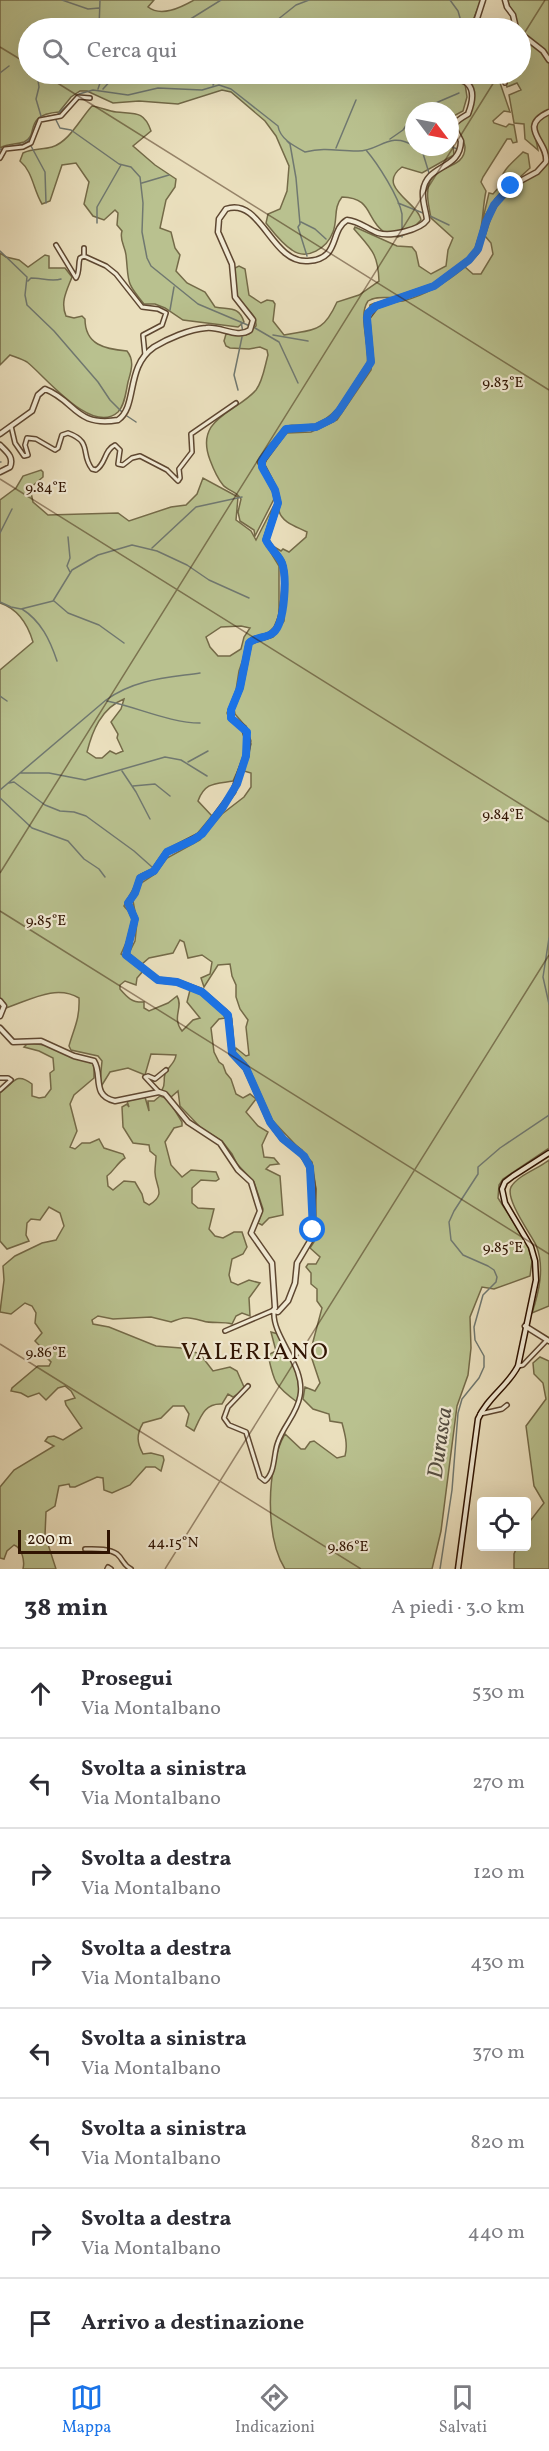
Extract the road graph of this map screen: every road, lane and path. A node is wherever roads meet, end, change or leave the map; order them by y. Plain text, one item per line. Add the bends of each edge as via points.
1 (483, 0) edge
2 (505, 0) edge
3 (477, 18) edge
4 (512, 18) edge
5 (531, 42) edge
6 (549, 60) edge
7 (467, 84) edge
8 (90, 98) dead end
9 (549, 112) edge
10 (0, 158) edge
11 (56, 245) dead end
12 (84, 248) dead end
13 (84, 256) junction
14 (145, 356) junction
15 (236, 403) dead end
16 (11, 426) junction
17 (0, 434) edge
18 (0, 445) edge
19 (0, 472) edge
20 (0, 1001) edge
21 (0, 1016) edge
22 (0, 1028) edge
23 (166, 1070) dead end
24 (0, 1078) edge
25 (0, 1090) edge
26 (159, 1092) junction
27 (549, 1153) edge
28 (275, 1310) junction
29 (525, 1326) junction
30 (225, 1331) dead end
31 (548, 1340) edge
32 (518, 1366) junction
33 (248, 1386) dead end
34 (507, 1405) dead end
35 (480, 1413) junction
36 (85, 1549) dead end
37 (131, 1569) edge
38 (458, 1569) edge

1 - 3 street
2 - 4 street
5 - 6 street
7 - 14 street via 471,92 468,114 454,126 461,141 459,154 426,182 425,223 417,229 381,234 347,220 337,230 332,248 324,256 307,262 282,250 258,220 244,210 226,209 219,219 218,232 232,264 236,297 251,316 252,327 242,334 202,328 158,345
8 - 10 street via 78,96 61,116 40,120 31,143 5,149
9 - 28 street via 534,125 546,162 537,172 511,186 494,205 476,254 434,286 371,310 367,318 371,362 339,411 316,427 286,429 262,460 278,503 266,540 283,566 282,615 272,634 249,643 231,710 231,718 247,732 246,756 233,792 202,834 167,852 154,871 140,878 128,903 135,919 126,955 158,980 177,982 202,992 227,1013 232,1053 246,1068 270,1122 310,1167 313,1236 297,1263 288,1301
11 - 13 street via 76,278 77,266
12 - 13 street
13 - 14 street via 116,274 142,307 166,313 162,325 143,335
14 - 16 street via 135,373 127,408 118,420 90,420 45,389 32,411
15 - 16 street via 191,434 192,452 179,469 178,481 167,470 140,456 119,465 120,450 115,445 101,467 92,469 84,443 68,433 62,435 55,450 27,438 28,455 24,456 15,443
16 - 17 street
18 - 19 street via 11,461 10,467
20 - 21 street
22 - 26 street via 13,1042 41,1041 94,1061 99,1090 110,1100
23 - 26 street via 155,1079 145,1077
24 - 25 street via 12,1080
26 - 28 street via 170,1099 188,1122 220,1143 251,1182 260,1211 251,1233 272,1263
27 - 29 street via 505,1182 502,1189 505,1203 531,1247 535,1262 536,1280
28 - 30 street
28 - 33 street via 273,1316 301,1389 297,1410 278,1441 265,1481 260,1477 246,1432 229,1425 224,1418 228,1407
29 - 31 street
29 - 32 street
31 - 32 street
32 - 35 street
34 - 35 street
35 - 38 street
36 - 37 street via 108,1550

